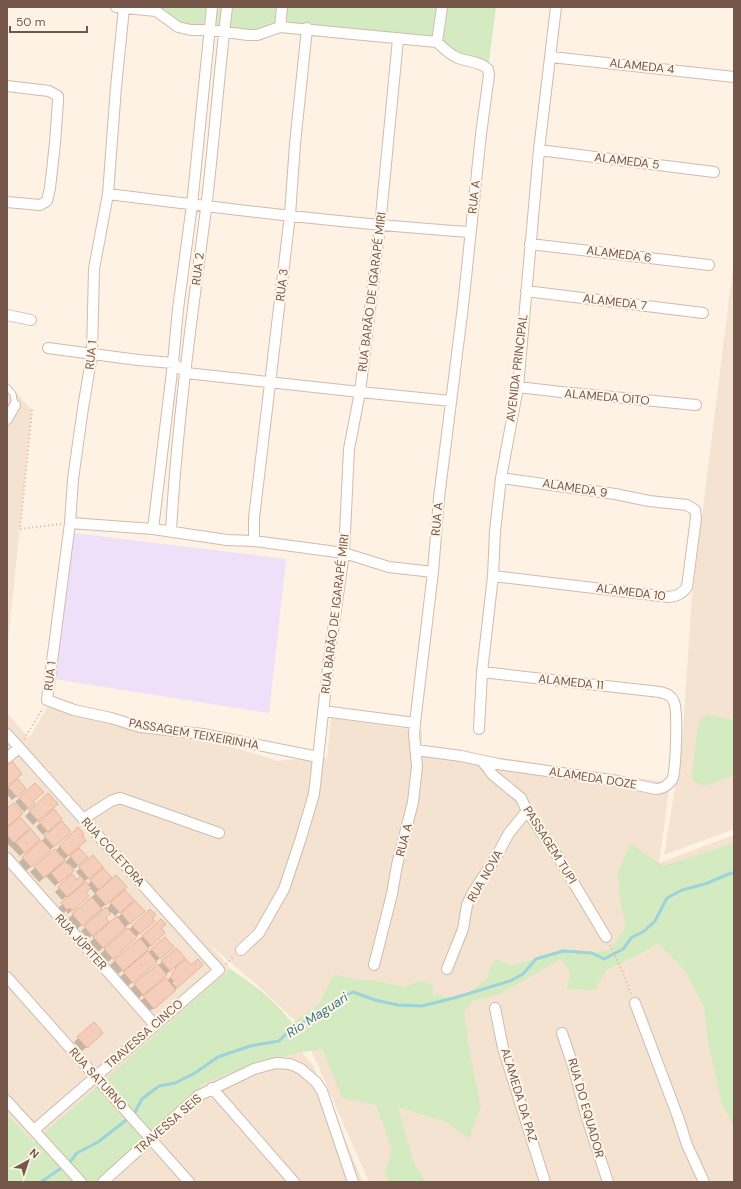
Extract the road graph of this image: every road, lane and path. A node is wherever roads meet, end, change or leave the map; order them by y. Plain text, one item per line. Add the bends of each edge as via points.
1 (212, 7) edge
2 (227, 7) edge
3 (282, 7) edge
4 (442, 7) edge
5 (556, 7) edge
6 (120, 8) edge
7 (156, 9) edge
8 (280, 27) junction
9 (307, 28) junction
10 (210, 30) junction
11 (224, 31) junction
12 (398, 39) junction
13 (437, 42) junction
14 (551, 57) junction
15 (734, 77) edge
16 (7, 86) edge
17 (539, 150) junction
18 (714, 172) dead end
19 (108, 194) junction
20 (7, 202) edge
21 (192, 205) junction
22 (206, 207) junction
23 (290, 215) junction
24 (380, 226) junction
25 (470, 232) junction
26 (530, 244) junction
27 (708, 265) dead end
28 (526, 291) junction
29 (703, 313) dead end
30 (7, 315) edge
31 (31, 320) dead end
32 (48, 348) dead end
33 (92, 354) junction
34 (173, 363) junction
35 (186, 373) junction
36 (270, 382) junction
37 (7, 387) edge
38 (518, 387) junction
39 (360, 392) junction
40 (451, 401) junction
41 (696, 404) dead end
42 (14, 405) joint
43 (32, 410) dead end
44 (7, 419) edge
45 (501, 478) junction
46 (648, 501) joint
47 (70, 523) junction
48 (153, 529) junction
49 (171, 531) junction
50 (254, 541) junction
51 (344, 553) junction
52 (433, 572) junction
53 (493, 576) junction
54 (482, 672) junction
55 (660, 692) joint
56 (47, 700) junction
57 (323, 711) junction
58 (415, 723) junction
59 (479, 729) dead end
60 (7, 734) edge
61 (19, 748) junction
62 (416, 750) junction
63 (318, 756) junction
64 (7, 758) edge
65 (483, 762) junction
66 (527, 811) junction
67 (83, 819) junction
68 (219, 832) dead end
69 (7, 858) edge
70 (606, 937) joint
71 (241, 950) joint
72 (374, 965) dead end
73 (447, 969) dead end
74 (219, 970) junction
75 (7, 977) edge
76 (635, 1003) joint
77 (495, 1008) dead end
78 (155, 1025) junction
79 (562, 1033) dead end
80 (96, 1077) junction
81 (212, 1088) junction
82 (7, 1101) edge
83 (34, 1130) junction
84 (150, 1139) junction
85 (80, 1182) edge
86 (103, 1182) edge
87 (189, 1182) edge
88 (294, 1182) edge
89 (353, 1182) edge
90 (545, 1182) edge
91 (608, 1182) edge
92 (704, 1182) edge

1 - 10 street, RUA 2
2 - 11 street, RUA 2
3 - 8 street
4 - 13 street
5 - 14 street, AVENIDA PRINCIPAL
6 - 7 street
6 - 19 street, RUA 1
7 - 10 street via 183,29
8 - 9 street
8 - 11 street via 258,35
9 - 12 street
9 - 23 street, RUA 3
10 - 11 street
10 - 21 street, RUA 2
11 - 22 street, RUA 2
12 - 13 street
12 - 24 street, RUA BARÃO DE IGARAPÉ MIRI
13 - 25 street, RUA A via 458,59 483,64 488,69
14 - 15 street, ALAMEDA 4
14 - 17 street, AVENIDA PRINCIPAL
16 - 20 street via 49,91 58,96 55,144 47,201 40,205
17 - 18 street, ALAMEDA 5
17 - 26 street, AVENIDA PRINCIPAL
19 - 21 street
19 - 33 street, RUA 1 via 94,268
21 - 22 street
21 - 34 street, RUA 2
22 - 23 street
22 - 35 street, RUA 2
23 - 24 street
23 - 36 street, RUA 3
24 - 25 street
24 - 39 street, RUA BARÃO DE IGARAPÉ MIRI
25 - 40 street, RUA A
26 - 27 street, ALAMEDA 6
26 - 28 street, AVENIDA PRINCIPAL
28 - 29 street, ALAMEDA 7
28 - 38 street, AVENIDA PRINCIPAL
30 - 31 street
32 - 33 street
33 - 34 street
33 - 47 street, RUA 1 via 74,471
34 - 35 street
34 - 48 street, RUA 2
35 - 36 street
35 - 49 street, RUA 2 via 174,472
36 - 39 street
36 - 50 street, RUA 3 via 254,518
37 - 42 lane via 13,394
38 - 41 street, ALAMEDA OITO
38 - 45 street, AVENIDA PRINCIPAL
39 - 40 street
39 - 51 street, RUA BARÃO DE IGARAPÉ MIRI via 349,449
40 - 52 street, RUA A
42 - 44 street
43 - 47 path via 20,529
45 - 46 street, ALAMEDA 9
45 - 53 street, AVENIDA PRINCIPAL
46 - 53 street, ALAMEDA 10 via 687,505 695,510 687,587 679,595 669,597
47 - 48 street
47 - 56 street, RUA 1
48 - 49 street
49 - 50 street via 227,540
50 - 51 street
51 - 52 street via 389,567
51 - 57 street, RUA BARÃO DE IGARAPÉ MIRI
52 - 58 street, RUA A
53 - 54 street, AVENIDA PRINCIPAL
54 - 55 street, ALAMEDA 11
54 - 59 street, AVENIDA PRINCIPAL
55 - 65 street, ALAMEDA DOZE via 672,698 676,708 674,774 672,780 662,789
56 - 61 path
56 - 63 street, PASSAGEM TEIXEIRINHA via 74,710 140,727 203,734
57 - 58 street
57 - 63 street, RUA BARÃO DE IGARAPÉ MIRI
58 - 62 street, RUA A
60 - 61 street, RUA COLETORA
61 - 64 street
61 - 67 street, RUA COLETORA
62 - 65 street, ALAMEDA DOZE via 461,756
62 - 72 street, RUA A via 413,802
63 - 71 street, RUA BARÃO DE IGARAPÉ MIRI via 314,794 284,889 259,933
65 - 66 street, PASSAGEM TUPI via 493,775 521,798
66 - 70 street, PASSAGEM TUPI
66 - 73 street, RUA NOVA via 509,833 472,894 467,905 463,929
67 - 68 street via 120,798
67 - 74 street, RUA COLETORA
69 - 78 street, RUA JÚPITER
70 - 76 path
71 - 74 path
74 - 78 street, TRAVESSA CINCO
75 - 80 street, RUA SATURNO
76 - 92 street
77 - 90 street, ALAMEDA DA PAZ via 503,1048
78 - 80 street, TRAVESSA CINCO
79 - 91 street, RUA DO EQUADOR
80 - 83 street, TRAVESSA CINCO
80 - 84 street, RUA SATURNO
81 - 84 street, TRAVESSA SEIS via 193,1100
81 - 88 street
81 - 89 street, TRAVESSA SEIS via 254,1069 276,1063 285,1063 301,1069 322,1091
82 - 83 street
83 - 85 street
84 - 86 street, TRAVESSA SEIS
84 - 87 street, RUA SATURNO

